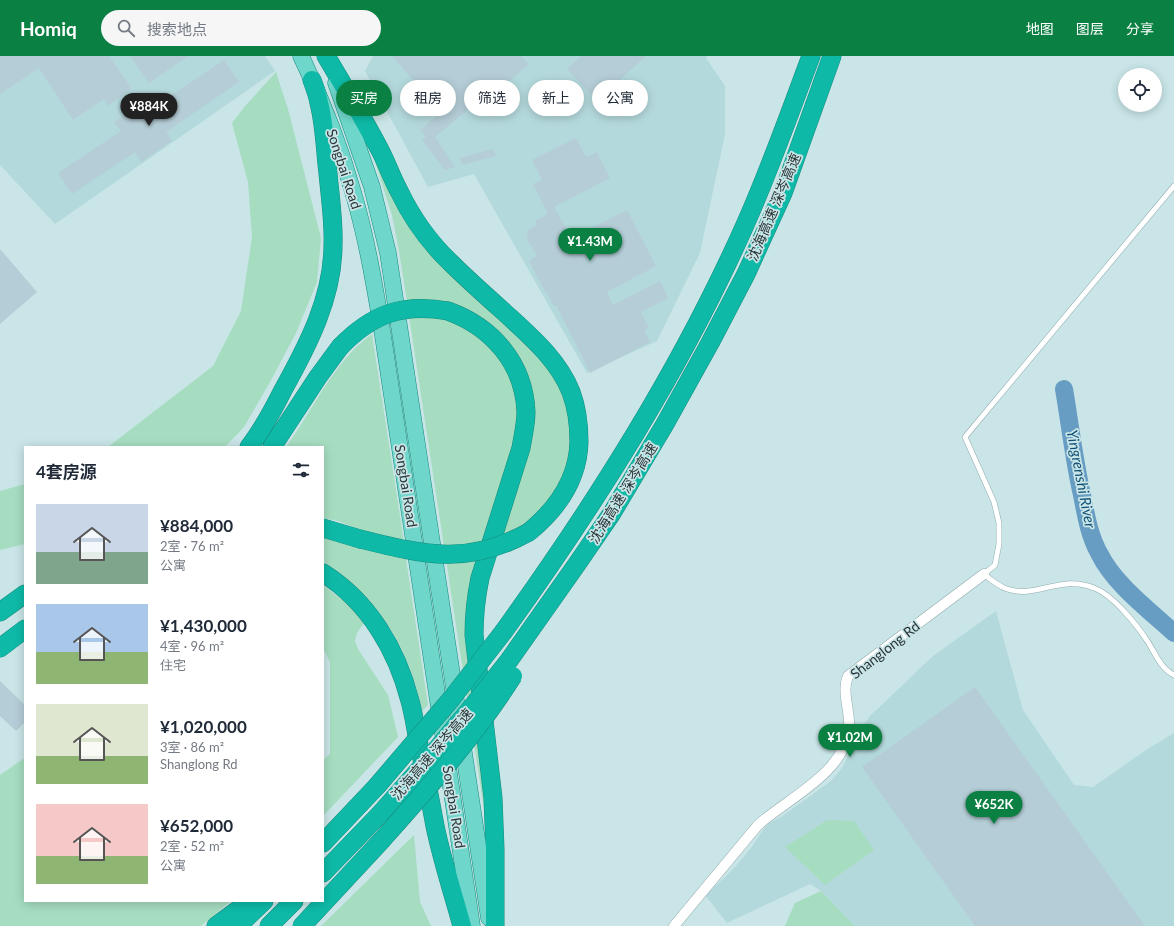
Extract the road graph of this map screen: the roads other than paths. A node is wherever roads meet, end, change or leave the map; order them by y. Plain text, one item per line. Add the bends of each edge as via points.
1 (301, 56) edge
2 (325, 56) edge
3 (811, 56) edge
4 (832, 56) edge
5 (312, 80) junction
6 (1174, 186) edge
7 (250, 446) edge
8 (273, 446) edge
9 (324, 528) edge
10 (984, 574) junction
11 (324, 575) edge
12 (24, 595) edge
13 (0, 612) edge
14 (24, 629) edge
15 (0, 648) edge
16 (511, 668) junction
17 (1174, 675) edge
18 (324, 842) edge
19 (324, 872) edge
20 (249, 902) edge
21 (263, 902) edge
22 (293, 902) edge
23 (216, 926) edge
24 (238, 926) edge
25 (269, 926) edge
26 (302, 926) edge
27 (462, 926) edge
28 (472, 926) edge
29 (490, 926) edge
30 (495, 926) edge
31 (674, 926) edge

1 - 5 main road, Songbai Road
2 - 9 highway, bridge via 373,137 399,191 423,232 438,251 534,340 561,372 571,391 577,412 579,455 566,491 544,520 530,532 493,549 454,555 409,551
2 - 29 main road, Songbai Road via 366,167 388,253
3 - 18 highway, 沈海高速 深岑高速, bridge via 762,187 726,265 700,318 608,478 544,575 452,698
4 - 16 highway, 沈海高速 深岑高速 via 783,193 746,274 710,343 612,513 577,564 541,630
5 - 7 highway via 320,104 332,215 334,246 331,272 318,321 265,424
5 - 28 main road, Songbai Road via 341,152 354,193 374,284
6 - 10 lane via 965,437 994,502 999,523 995,565
8 - 30 highway, bridge via 340,347 364,325 389,313 404,309 430,308 461,316 493,337 517,372 526,411 525,427 521,448 480,578 474,615 474,635 493,798
10 - 17 lane via 995,584 1021,592 1070,583 1096,588 1128,617 1168,672
10 - 31 street, Shanglong Rd via 848,676 845,684 849,731 844,748 815,782 758,825
11 - 27 highway via 357,600 371,616 403,677 437,833
12 - 13 highway
14 - 15 highway
16 - 19 highway, 沈海高速 深岑高速, bridge via 467,713 379,815
16 - 26 highway, bridge via 500,697 459,751 381,841
20 - 23 highway
21 - 24 highway
22 - 25 highway

